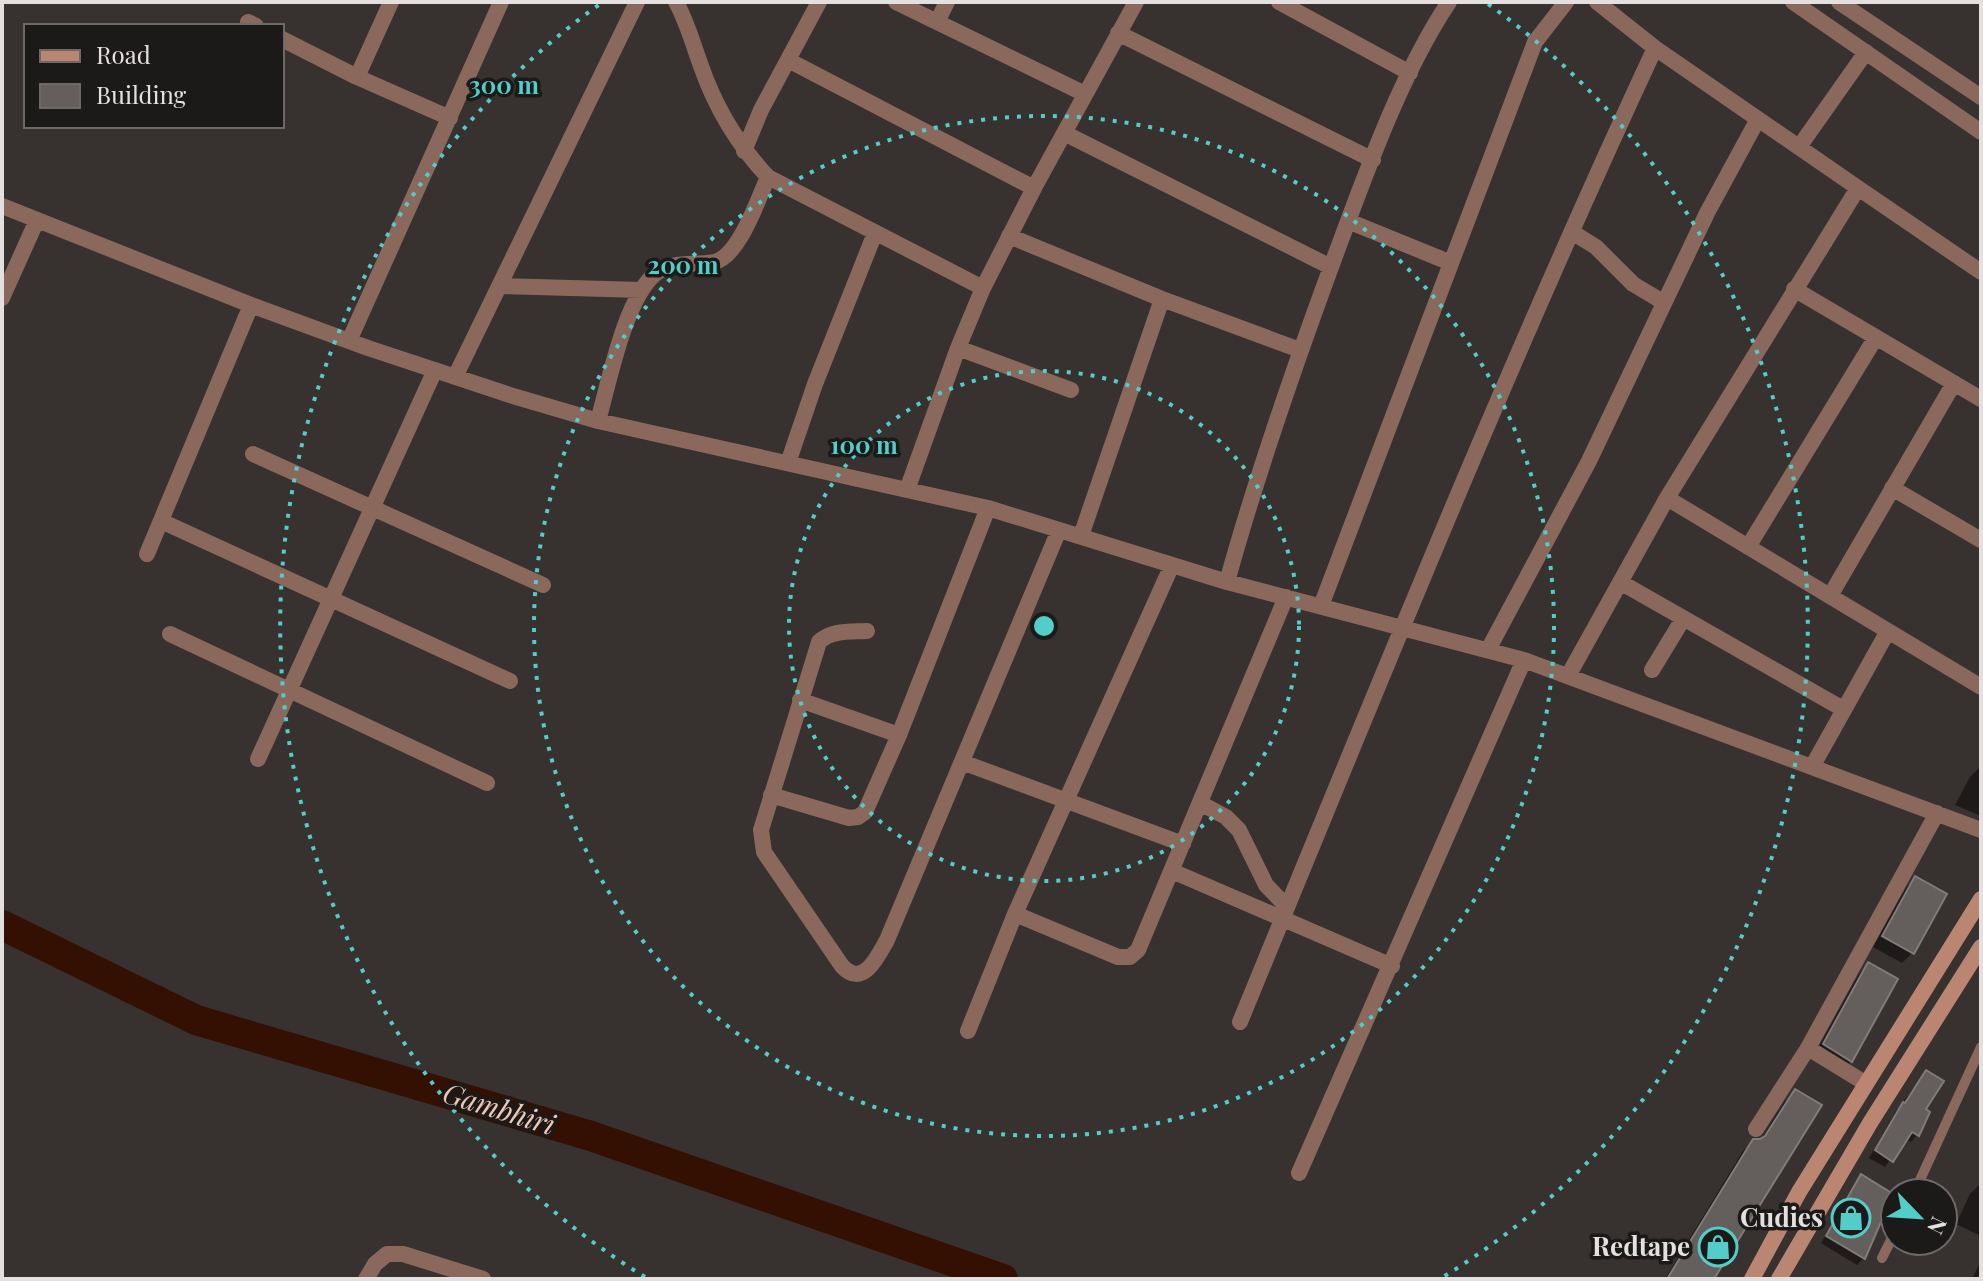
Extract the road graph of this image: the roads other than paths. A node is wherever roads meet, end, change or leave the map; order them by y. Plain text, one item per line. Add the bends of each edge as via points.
1 (391, 2) edge
2 (501, 2) edge
3 (637, 2) edge
4 (676, 2) edge
5 (819, 2) edge
6 (896, 2) edge
7 (947, 2) edge
8 (1136, 2) edge
9 (1279, 2) edge
10 (1449, 2) edge
11 (1566, 2) edge
12 (1597, 2) edge
13 (1793, 2) edge
14 (1839, 2) edge
15 (937, 22) junction
16 (1118, 33) junction
17 (284, 40) edge
18 (1655, 48) junction
19 (1866, 52) junction
20 (788, 60) junction
21 (1410, 73) junction
22 (357, 77) junction
23 (1085, 94) junction
24 (1981, 97) edge
25 (450, 118) junction
26 (1758, 119) junction
27 (1981, 132) edge
28 (1064, 133) junction
29 (1799, 147) junction
30 (744, 151) junction
31 (1373, 160) junction
32 (768, 177) junction
33 (1034, 188) junction
34 (1858, 188) junction
35 (2, 206) edge
36 (37, 220) junction
37 (1348, 221) junction
38 (1572, 232) junction
39 (875, 233) junction
40 (1009, 236) junction
41 (1451, 263) junction
42 (1331, 267) junction
43 (1981, 272) edge
44 (499, 286) junction
45 (983, 288) junction
46 (1794, 289) junction
47 (642, 290) junction
48 (2, 298) edge
49 (1162, 299) junction
50 (1663, 302) junction
51 (251, 305) junction
52 (1876, 337) junction
53 (349, 341) junction
54 (958, 348) junction
55 (1300, 350) junction
56 (435, 370) junction
57 (455, 377) junction
58 (1954, 383) junction
59 (1071, 390) dead end
60 (1981, 399) edge
61 (598, 421) junction
62 (253, 454) dead end
63 (788, 463) junction
64 (1892, 488) junction
65 (907, 490) junction
66 (1667, 498) junction
67 (373, 507) junction
68 (988, 508) junction
69 (161, 521) junction
70 (1059, 530) junction
71 (1081, 536) junction
72 (1981, 540) edge
73 (1748, 547) junction
74 (147, 554) dead end
75 (1172, 565) junction
76 (1227, 582) junction
77 (1620, 582) junction
78 (543, 585) dead end
79 (1830, 596) junction
80 (1286, 597) junction
81 (330, 600) junction
82 (1321, 606) junction
83 (1683, 619) junction
84 (1402, 628) junction
85 (867, 631) dead end
86 (1888, 631) junction
87 (170, 634) dead end
88 (1488, 650) junction
89 (1524, 660) junction
90 (1652, 670) dead end
91 (1568, 676) junction
92 (510, 681) dead end
93 (1981, 687) edge
94 (289, 690) junction
95 (800, 700) junction
96 (1843, 709) junction
97 (899, 735) junction
98 (258, 759) dead end
99 (962, 762) junction
100 (1812, 767) junction
101 (487, 783) dead end
102 (771, 795) junction
103 (1066, 800) junction
104 (1200, 803) junction
105 (1937, 813) junction
106 (1981, 830) edge
107 (1183, 844) junction
108 (1172, 871) junction
109 (1981, 899) edge
110 (1285, 913) junction
111 (1015, 914) junction
112 (1981, 947) edge
113 (1392, 966) junction
114 (1240, 1022) dead end
115 (968, 1031) dead end
116 (1981, 1047) edge
117 (1808, 1048) junction
118 (1865, 1083) junction
119 (1756, 1129) dead end
120 (1299, 1173) dead end
121 (1921, 1177) edge
122 (366, 1279) edge
123 (483, 1279) edge
124 (1752, 1279) edge
125 (1779, 1279) edge

1 - 22 street
2 - 25 street
3 - 44 street
4 - 30 street via 727,126
5 - 20 street
6 - 15 street
7 - 15 street
8 - 16 street
9 - 21 street
10 - 21 street
11 - 41 street via 1535,42
12 - 18 street
13 - 19 street
14 - 24 street
15 - 23 street
16 - 23 street
16 - 31 street
17 - 22 street
18 - 26 street
18 - 38 street
19 - 27 street
19 - 29 street
20 - 30 street
20 - 33 street
21 - 31 street
22 - 25 street
23 - 28 street
25 - 53 street
26 - 29 street
26 - 50 street
28 - 33 street
28 - 42 street
29 - 34 street
30 - 32 street
31 - 37 street
32 - 39 street
32 - 47 street via 729,254 717,262 671,265
33 - 40 street
34 - 43 street
34 - 46 street
35 - 36 street
36 - 48 street
36 - 51 street
37 - 41 street
37 - 42 street
38 - 50 street via 1596,247 1633,284
38 - 84 street
39 - 45 street
39 - 63 street
40 - 45 street
40 - 49 street
41 - 82 street
42 - 55 street
44 - 47 street
44 - 57 street
45 - 54 street
46 - 52 street
46 - 66 street
47 - 61 street via 630,312
49 - 55 street
49 - 71 street
50 - 88 street via 1589,461
51 - 53 street
51 - 69 street
52 - 58 street
52 - 73 street
53 - 56 street
54 - 59 street
54 - 65 street
55 - 76 street
56 - 57 street
56 - 67 street
57 - 61 street
58 - 60 street
58 - 64 street
61 - 63 street
62 - 67 street
63 - 65 street
64 - 72 street
64 - 79 street
65 - 68 street
66 - 73 street
66 - 77 street
67 - 78 street
67 - 81 street
68 - 70 street
68 - 97 street
69 - 74 street
69 - 81 street
70 - 71 street
70 - 99 street
71 - 75 street
73 - 79 street
75 - 76 street
75 - 103 street
76 - 80 street
77 - 83 street
77 - 91 street
79 - 86 street
80 - 82 street
80 - 104 street
81 - 92 street
81 - 94 street
82 - 84 street
83 - 90 street
83 - 96 street
84 - 88 street
84 - 110 street
85 - 95 street via 825,636 813,653
86 - 93 street
86 - 96 street
87 - 94 street
88 - 89 street
89 - 91 street
89 - 113 street
91 - 100 street
94 - 98 street
94 - 101 street
95 - 97 street
95 - 102 street
96 - 100 street
97 - 102 street via 871,801 858,817
99 - 102 street via 887,940 874,964 856,975 842,966 764,852 761,830
99 - 103 street
100 - 105 street
103 - 107 street
103 - 111 street
104 - 107 street
104 - 110 street via 1239,830
105 - 106 street
105 - 117 street
107 - 108 street
108 - 110 street
108 - 111 street via 1138,950 1130,957 1118,957
109 - 118 street
110 - 113 street
110 - 114 street
111 - 115 street
112 - 125 street
113 - 120 street
116 - 121 lane
117 - 118 street
117 - 119 street
118 - 124 street
122 - 123 street via 387,1254 403,1254

